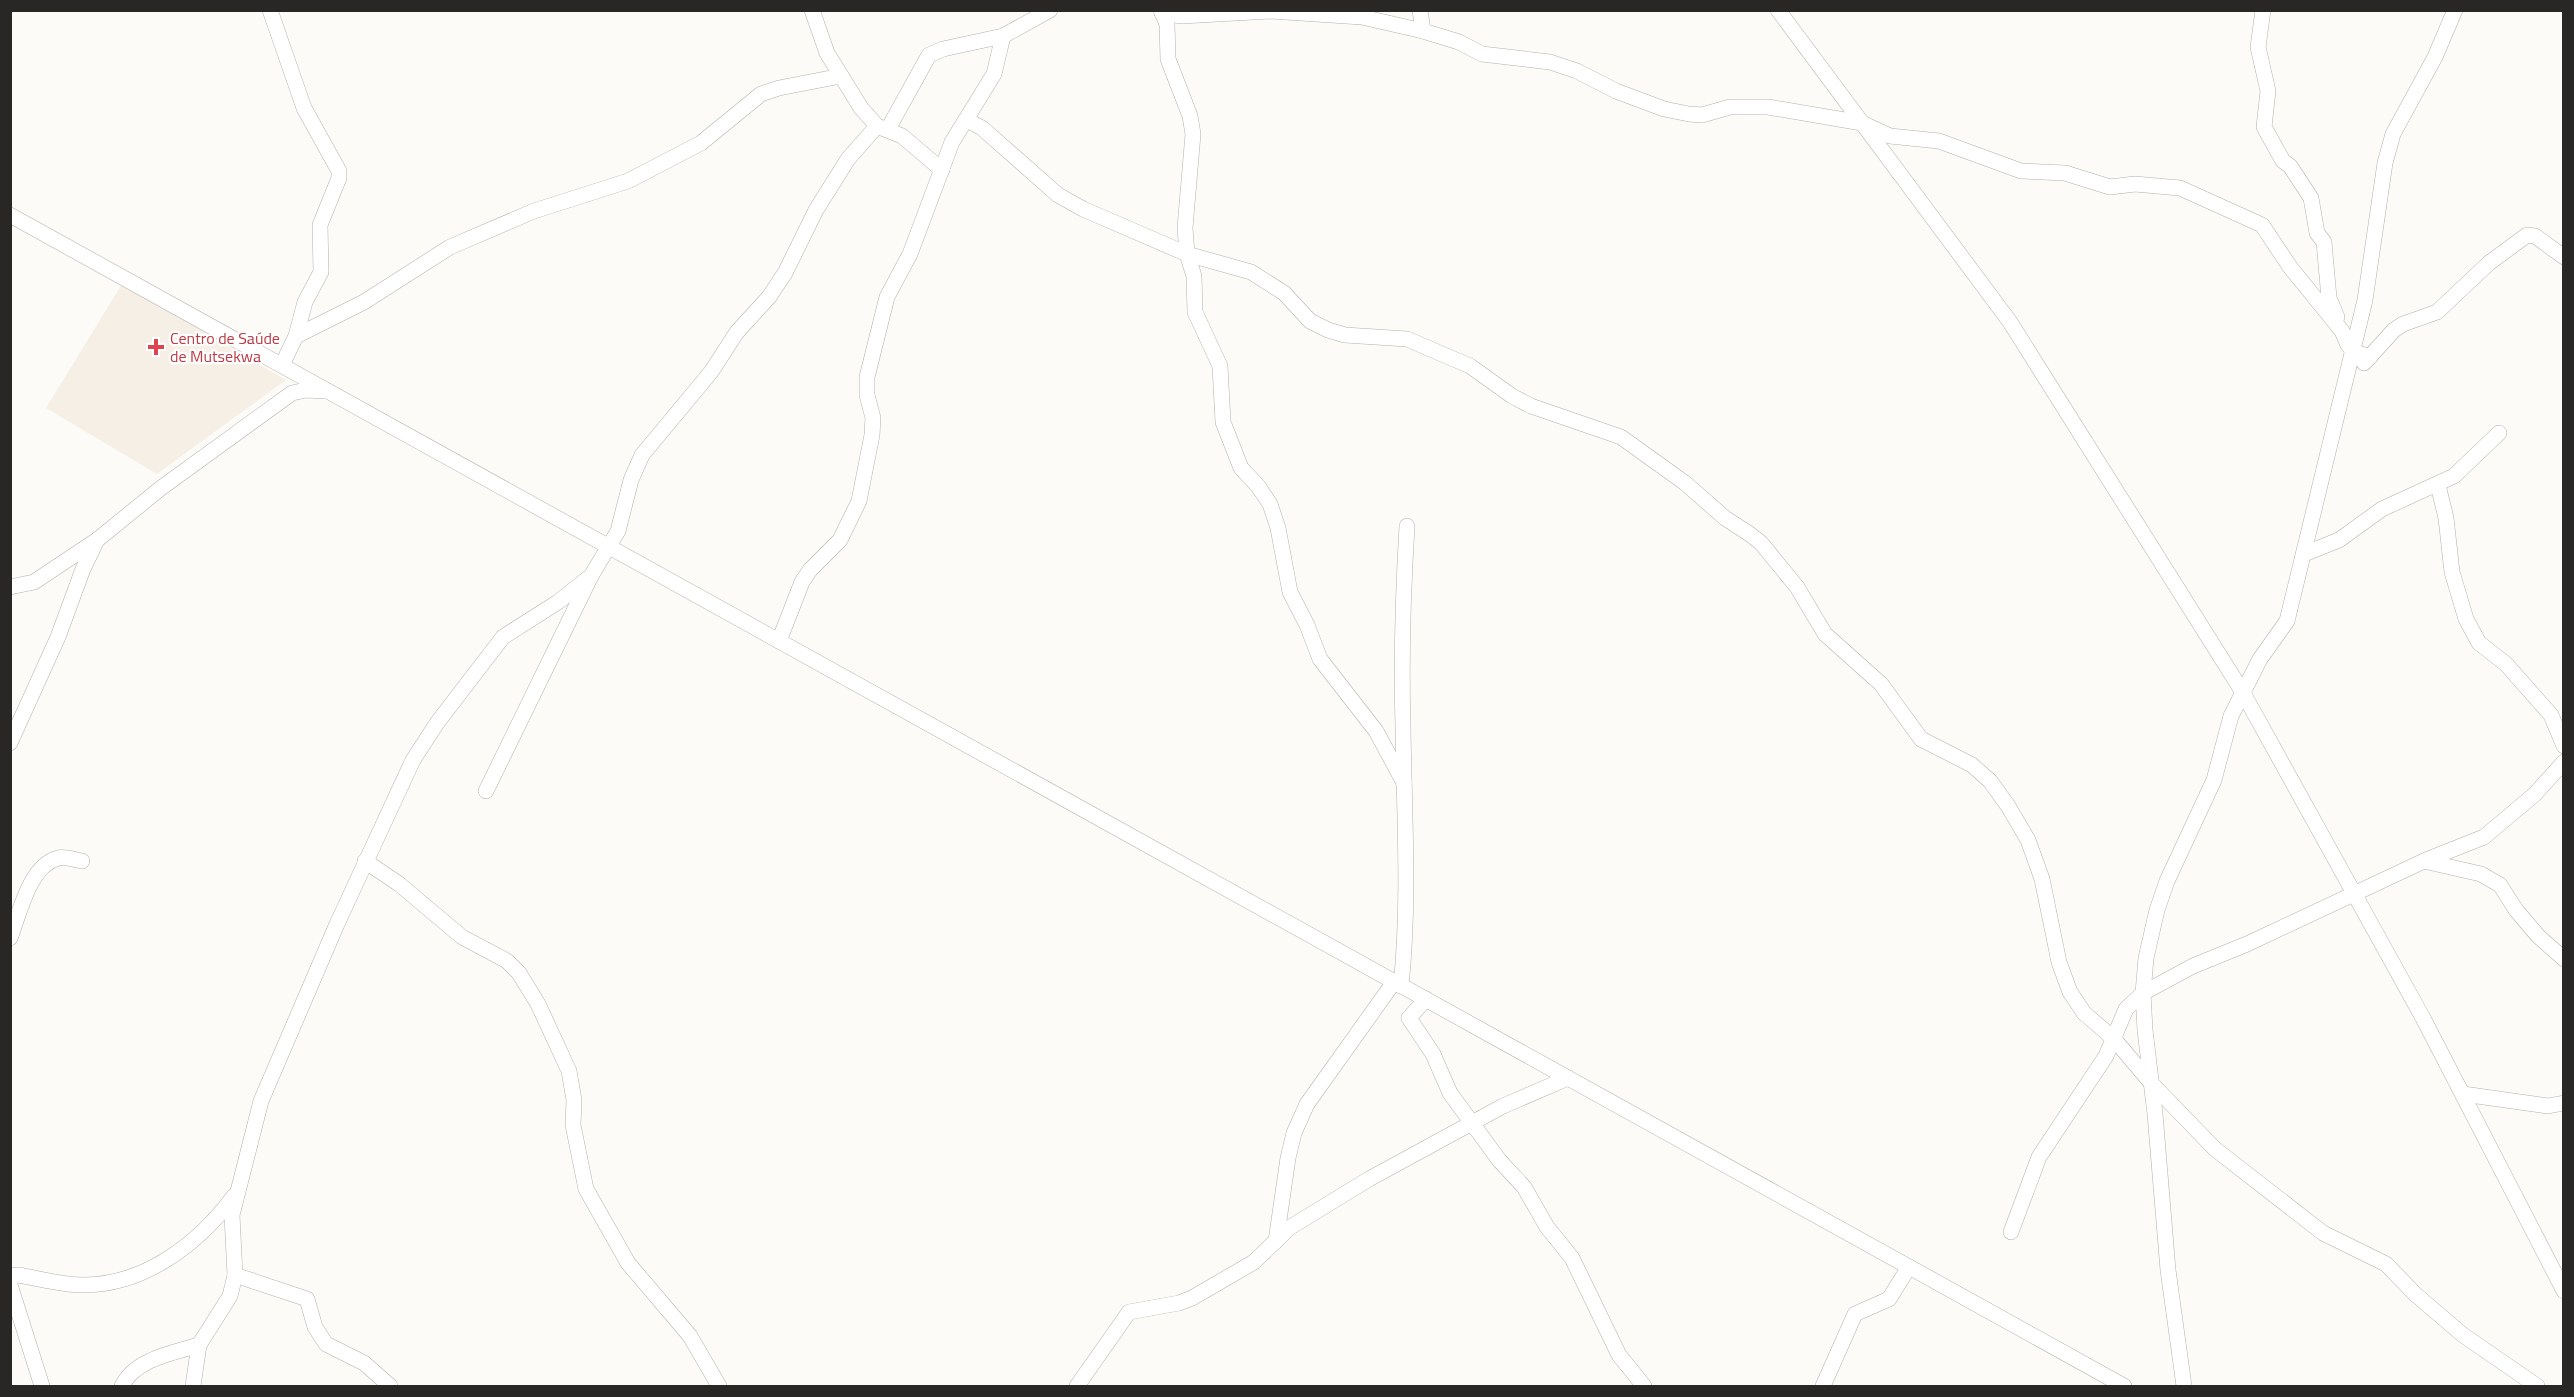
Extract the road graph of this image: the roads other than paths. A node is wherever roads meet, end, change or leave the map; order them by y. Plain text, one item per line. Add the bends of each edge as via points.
1 (270, 10) edge
2 (812, 10) edge
3 (1050, 10) edge
4 (1420, 10) edge
5 (1778, 10) edge
6 (2263, 10) edge
7 (2455, 10) edge
8 (1162, 12) edge
9 (1423, 31) junction
10 (1003, 36) junction
11 (841, 76) junction
12 (967, 120) junction
13 (1862, 123) junction
14 (883, 128) junction
15 (942, 170) junction
16 (10, 215) edge
17 (1187, 254) junction
18 (2564, 257) edge
19 (2342, 331) junction
20 (296, 336) junction
21 (2353, 351) junction
22 (2370, 357) junction
23 (286, 368) junction
24 (2346, 383) junction
25 (329, 392) junction
26 (292, 393) junction
27 (2499, 433) dead end
28 (2438, 485) junction
29 (1407, 526) dead end
30 (618, 531) junction
31 (97, 540) junction
32 (608, 547) junction
33 (2304, 554) junction
34 (629, 558) junction
35 (591, 576) junction
36 (10, 587) edge
37 (779, 641) junction
38 (2242, 691) junction
39 (10, 742) edge
40 (2564, 746) edge
41 (2564, 762) edge
42 (1404, 783) junction
43 (486, 790) dead end
44 (82, 861) dead end
45 (365, 861) junction
46 (2424, 861) junction
47 (2351, 893) junction
48 (10, 938) edge
49 (2564, 959) edge
50 (1398, 984) junction
51 (2143, 993) junction
52 (1426, 999) junction
53 (2114, 1039) junction
54 (1568, 1078) junction
55 (2152, 1084) junction
56 (2463, 1094) junction
57 (2564, 1103) edge
58 (1473, 1124) junction
59 (236, 1193) junction
60 (2011, 1232) dead end
61 (1276, 1241) junction
62 (1909, 1267) junction
63 (235, 1275) junction
64 (10, 1276) edge
65 (10, 1284) edge
66 (2564, 1292) edge
67 (199, 1345) junction
68 (42, 1386) edge
69 (122, 1386) edge
70 (194, 1386) edge
71 (390, 1386) edge
72 (719, 1386) edge
73 (1077, 1386) edge
74 (1644, 1386) edge
75 (1823, 1386) edge
76 (2124, 1386) edge
77 (2184, 1386) edge
78 (2537, 1386) edge

1 - 20 street via 306,111 339,171 320,225 321,272 305,302
2 - 11 street via 827,53
3 - 10 street
4 - 9 street
5 - 13 street
6 - 19 street via 2258,47 2268,91 2264,127 2311,198 2317,232 2324,242 2329,298
7 - 21 street via 2390,144
8 - 9 street via 1182,16 1270,11 1362,17
8 - 17 street via 1167,24 1168,59 1190,116 1192,134 1185,217
9 - 13 street via 1482,54 1550,62 1664,109 1702,115 1730,107 1768,107
10 - 12 street via 994,74
10 - 14 street via 929,55
11 - 14 street via 861,108
11 - 20 street via 761,94 701,142 628,181 534,211 450,247 363,302
12 - 15 street via 952,142
12 - 17 street via 982,128 1058,195 1083,210
13 - 19 street via 1890,136 1939,141 2021,171 2065,173 2110,188 2134,184 2180,188 2236,212 2262,225
13 - 38 street via 2017,331
14 - 15 street via 902,136
14 - 30 street via 848,159 769,297 737,332 711,372 642,455
15 - 37 street via 910,254 887,297 872,357 867,395 873,418 872,435 859,501 840,540 802,582
16 - 23 street
17 - 42 street via 1194,276 1195,312 1220,366 1223,422 1240,468 1270,504 1293,601 1320,659 1376,731
17 - 53 street via 1265,279 1310,321 1328,330 1345,335 1407,339 1470,366 1531,405 1614,434 1761,543 1797,587 1825,634 1881,684 1921,739 1972,765 1996,790 2028,840 2042,879 2059,962 2070,992 2084,1012
18 - 22 street via 2535,236 2527,235 2488,263 2437,312 2394,330
19 - 21 street
20 - 23 street
21 - 22 street
21 - 24 street
22 - 24 street
23 - 25 street
23 - 26 street via 295,381
24 - 33 street
25 - 26 street
25 - 32 street
26 - 31 street
27 - 28 street via 2454,476
28 - 33 street via 2382,510 2339,540
28 - 40 street via 2452,572 2466,619 2479,643 2506,664 2551,715
29 - 42 street
30 - 32 street
30 - 34 street
31 - 36 street via 34,582
31 - 39 street
32 - 34 street
32 - 35 street
33 - 38 street via 2287,621
34 - 37 street
35 - 43 street
35 - 45 street via 503,637 413,760
37 - 50 street
38 - 47 street
38 - 51 street via 2214,780 2157,910
41 - 46 street via 2535,794 2484,837
42 - 50 street via 1407,932
44 - 48 street via 60,857 43,866 33,880
45 - 59 street via 261,1101
45 - 72 street via 462,937 507,961 519,973 538,1004 568,1071 574,1100 573,1125 586,1190 628,1263 690,1336
46 - 47 street
46 - 49 street via 2481,874 2500,885 2538,936
47 - 51 street
47 - 56 street via 2395,965
50 - 52 street
50 - 61 street via 1307,1104 1288,1158
51 - 53 street via 2126,1009
51 - 55 street
52 - 54 street
52 - 58 street via 1409,1018 1434,1054 1450,1093
53 - 55 street
53 - 60 street via 2039,1157
54 - 58 street via 1526,1095
54 - 62 street
55 - 77 street via 2168,1270
55 - 78 street via 2215,1149 2323,1233 2386,1264 2463,1335
56 - 57 street via 2547,1106
56 - 66 street
58 - 61 street via 1370,1179 1289,1228
58 - 74 street via 1524,1187 1547,1227 1572,1258 1619,1355
59 - 63 street via 232,1231
59 - 64 street via 208,1229 184,1248 122,1281 68,1284
61 - 73 street via 1254,1262 1192,1298 1129,1312
62 - 75 street via 1889,1299 1855,1314
62 - 76 street
63 - 67 street via 230,1296
63 - 71 street via 307,1299 315,1327 326,1344 364,1363
65 - 68 street
67 - 69 street via 147,1362
67 - 70 street

